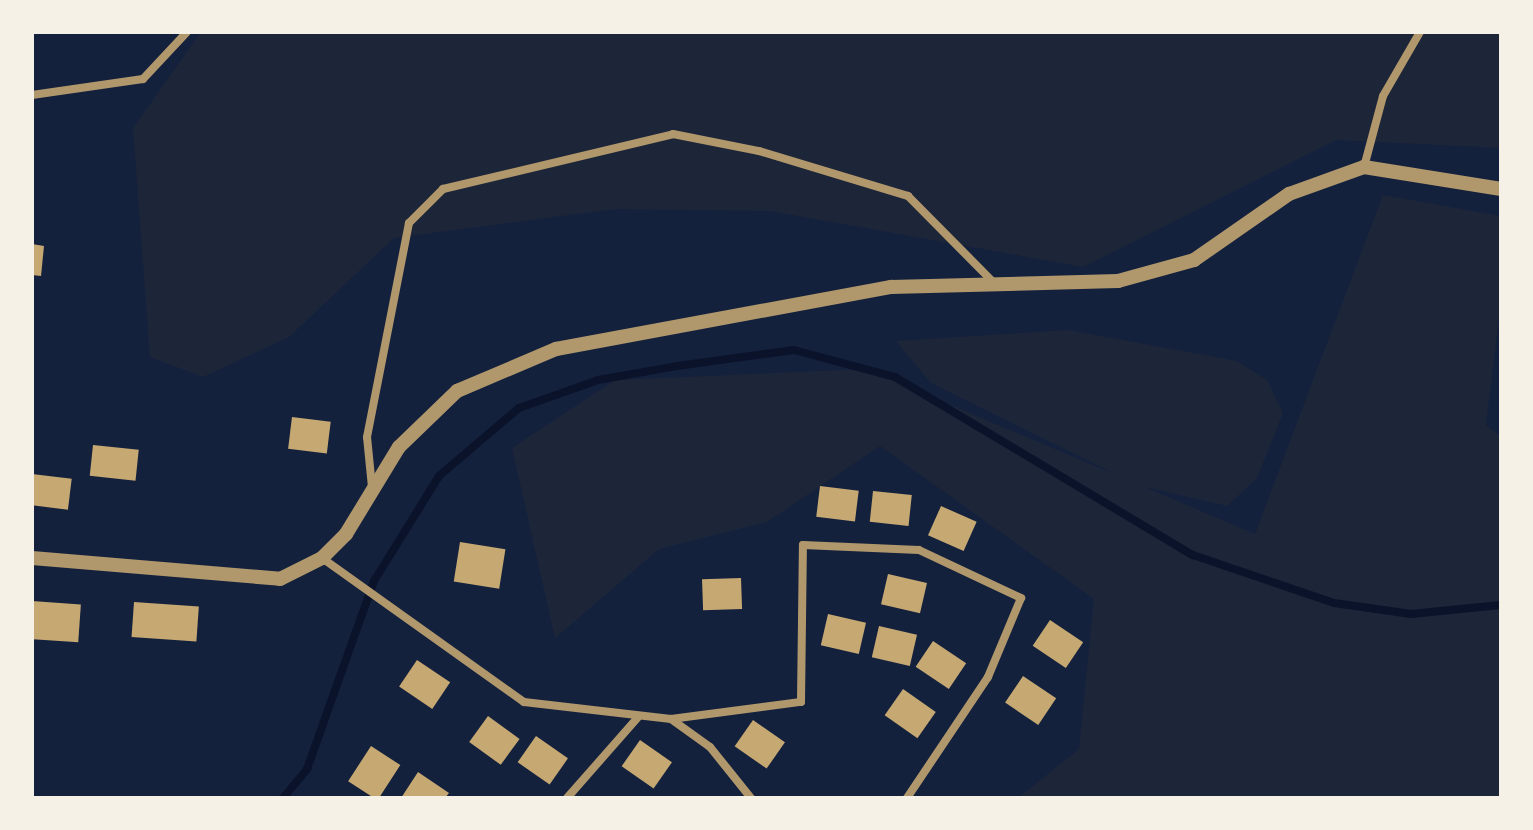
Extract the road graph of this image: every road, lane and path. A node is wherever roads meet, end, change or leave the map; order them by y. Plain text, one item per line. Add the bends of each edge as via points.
1 (187, 32) edge
2 (1420, 32) edge
3 (32, 95) edge
4 (1364, 167) junction
5 (1501, 189) edge
6 (998, 288) junction
7 (373, 496) junction
8 (32, 558) edge
9 (322, 558) junction
10 (639, 716) junction
11 (671, 719) junction
12 (567, 798) edge
13 (751, 798) edge
14 (907, 798) edge

1 - 3 street via 143,79
2 - 4 street via 1383,96
4 - 5 street
4 - 6 street via 1289,194 1194,260 1118,281
6 - 7 street via 891,287 556,349 457,391 399,447
6 - 7 street via 908,196 673,134 443,189 409,223 367,437
7 - 9 street
8 - 9 street via 280,579
9 - 10 street via 524,702
10 - 11 street
10 - 12 street
11 - 13 street via 710,747
11 - 14 street via 801,702 803,545 919,550 1021,598 988,677

